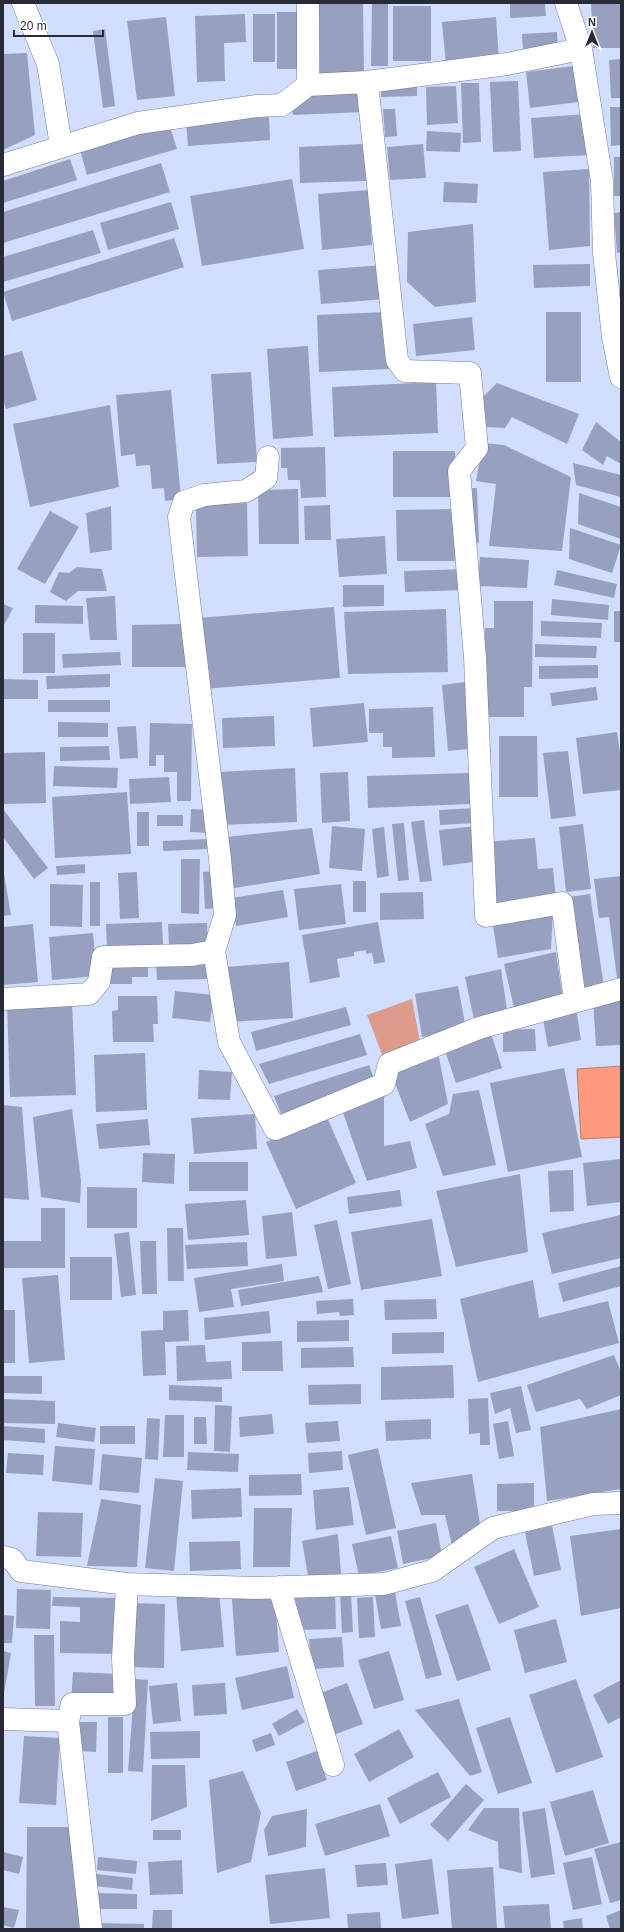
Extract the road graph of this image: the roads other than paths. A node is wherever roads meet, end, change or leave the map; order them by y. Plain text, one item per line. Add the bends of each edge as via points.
1 (23, 3) edge
2 (308, 3) edge
3 (566, 3) edge
4 (581, 49) junction
5 (367, 82) junction
6 (308, 85) junction
7 (61, 146) junction
8 (3, 165) edge
9 (621, 377) edge
10 (268, 457) dead end
11 (214, 951) junction
12 (621, 989) edge
13 (3, 999) edge
14 (575, 1001) junction
15 (621, 1503) edge
16 (3, 1557) edge
17 (128, 1584) junction
18 (279, 1587) junction
19 (3, 1719) edge
20 (68, 1721) junction
21 (333, 1765) dead end
22 (91, 1929) edge

1 - 7 street via 48,64
2 - 6 street
3 - 4 street
4 - 5 street via 507,64
4 - 9 street via 602,181 604,253 613,337
5 - 6 street
5 - 14 street via 397,360 405,371 470,373 477,448 459,471 475,657 486,916 562,903
6 - 7 street via 282,105 257,106 138,123
7 - 8 street
10 - 11 street via 266,478 246,491 204,495 184,502 179,518 225,915
11 - 13 street via 192,955 103,957 99,982 89,994
11 - 14 street via 229,1042 275,1129 384,1084 389,1064 479,1028
12 - 14 street
15 - 18 street via 593,1504 493,1528 432,1571 384,1584
16 - 17 street via 12,1559 21,1571
17 - 18 street
17 - 20 street via 123,1658 125,1704 72,1704
18 - 21 street
19 - 20 street
20 - 22 street

